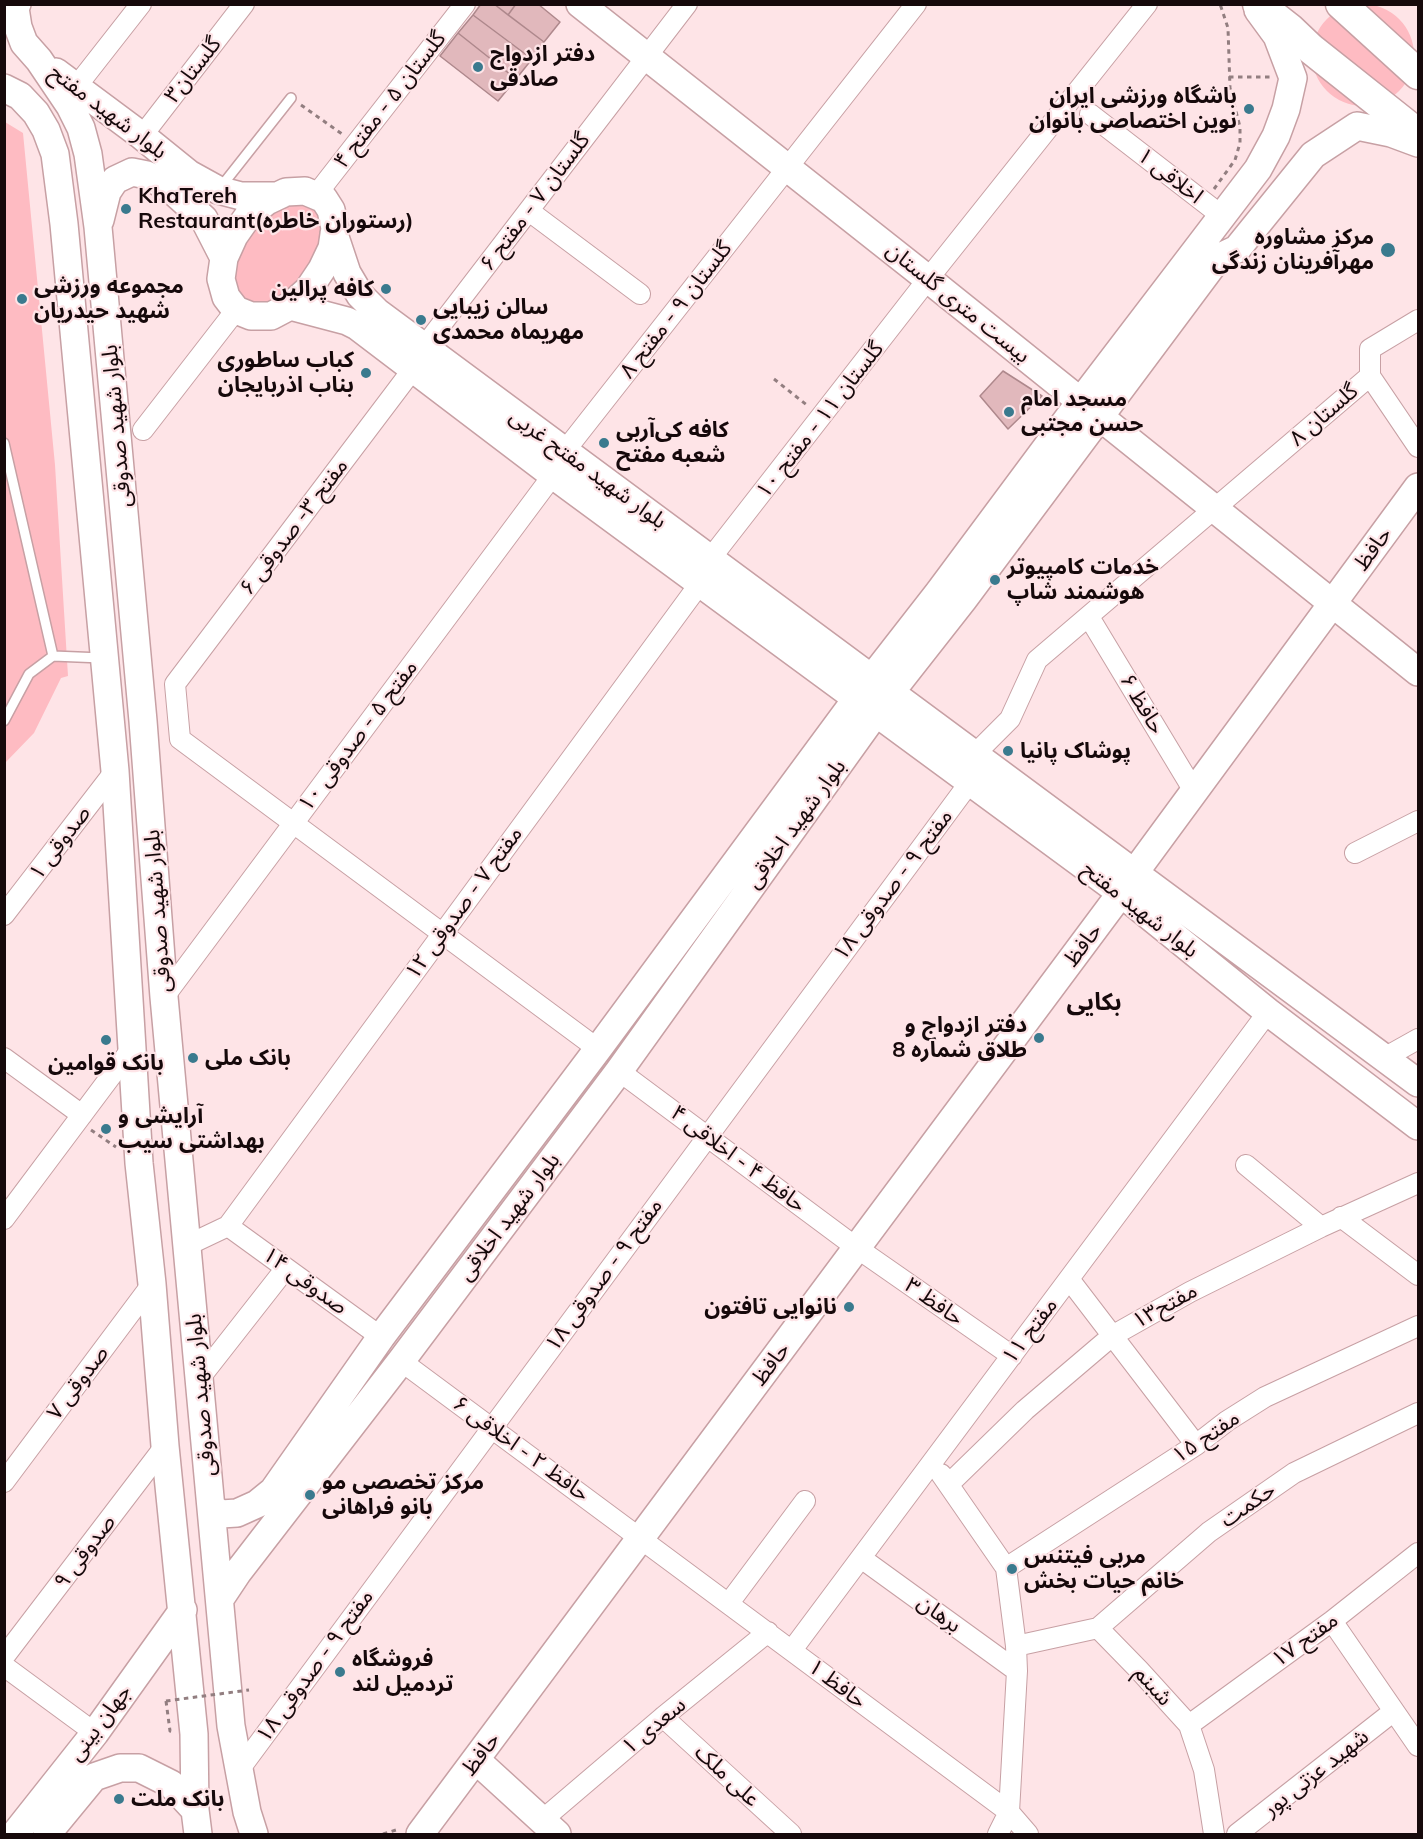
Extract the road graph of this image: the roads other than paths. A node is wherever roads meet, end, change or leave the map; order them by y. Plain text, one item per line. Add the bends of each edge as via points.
1 (17, 4) edge
2 (141, 4) edge
3 (243, 4) edge
4 (465, 4) edge
5 (580, 4) edge
6 (687, 4) edge
7 (916, 4) edge
8 (1147, 4) edge
9 (1255, 4) edge
10 (1341, 4) edge
11 (22, 50) edge
12 (646, 57) junction
13 (1419, 74) edge
14 (9, 83) edge
15 (76, 87) junction
16 (291, 98) road end
17 (1090, 114) dead end
18 (1419, 134) edge
19 (142, 136) junction
20 (1419, 143) edge
21 (787, 167) junction
22 (218, 190) junction
23 (316, 195) junction
24 (277, 196) junction
25 (1213, 209) junction
26 (529, 211) junction
27 (98, 227) junction
28 (334, 234) junction
29 (224, 258) junction
30 (928, 279) junction
31 (640, 294) dead end
32 (290, 306) junction
33 (236, 310) junction
34 (1419, 320) edge
35 (418, 358) junction
36 (1370, 376) junction
37 (1090, 409) junction
38 (143, 430) dead end
39 (4, 442) edge
40 (1419, 447) edge
41 (559, 463) junction
42 (1419, 487) edge
43 (1215, 509) junction
44 (705, 571) junction
45 (1333, 603) junction
46 (1089, 617) junction
47 (53, 656) junction
48 (104, 658) junction
49 (1419, 672) edge
50 (874, 695) junction
51 (4, 721) edge
52 (911, 723) junction
53 (974, 755) junction
54 (115, 771) junction
55 (970, 782) junction
56 (1194, 791) junction
57 (1419, 821) edge
58 (293, 824) junction
59 (1355, 853) dead end
60 (1128, 883) junction
61 (4, 915) edge
62 (441, 933) junction
63 (164, 997) junction
64 (1268, 1012) junction
65 (1419, 1039) edge
66 (132, 1048) junction
67 (598, 1049) junction
68 (4, 1058) edge
69 (1384, 1058) junction
70 (619, 1071) junction
71 (1419, 1083) edge
72 (80, 1118) junction
73 (1419, 1126) edge
74 (706, 1136) junction
75 (1246, 1165) dead end
76 (1419, 1183) edge
77 (1341, 1217) junction
78 (4, 1219) edge
79 (228, 1226) junction
80 (1321, 1227) junction
81 (188, 1245) junction
82 (857, 1248) junction
83 (286, 1268) junction
84 (1419, 1275) edge
85 (1069, 1279) junction
86 (152, 1284) junction
87 (1419, 1326) edge
88 (381, 1336) junction
89 (1112, 1336) junction
90 (1012, 1356) junction
91 (401, 1361) junction
92 (199, 1379) junction
93 (1419, 1413) edge
94 (492, 1427) junction
95 (1196, 1444) junction
96 (165, 1446) junction
97 (932, 1462) junction
98 (4, 1482) edge
99 (949, 1484) junction
100 (805, 1501) dead end
101 (211, 1507) junction
102 (267, 1513) junction
103 (641, 1538) junction
104 (1419, 1553) edge
105 (861, 1558) junction
106 (1006, 1568) junction
107 (220, 1599) junction
108 (729, 1603) junction
109 (183, 1610) junction
110 (1332, 1621) junction
111 (1098, 1628) junction
112 (768, 1632) junction
113 (1016, 1646) junction
114 (792, 1650) junction
115 (4, 1657) edge
116 (4, 1666) edge
117 (1017, 1671) junction
118 (1394, 1711) junction
119 (663, 1717) junction
120 (1189, 1725) junction
121 (95, 1733) junction
122 (1417, 1741) edge
123 (72, 1759) junction
124 (476, 1760) junction
125 (239, 1770) junction
126 (94, 1777) junction
127 (1009, 1812) junction
128 (196, 1822) edge
129 (250, 1827) edge
130 (549, 1828) edge
131 (15, 1834) edge
132 (47, 1834) edge
133 (420, 1834) edge
134 (791, 1834) edge
135 (998, 1834) edge
136 (1028, 1834) edge
137 (1214, 1834) edge
138 (1238, 1834) edge

1 - 11 main road, بلوار شهید صدوقی
2 - 15 street
3 - 19 street, گلستان۳
4 - 23 street, گلستان ۵ - مفتح ۴
5 - 12 main road, بیست متری گلستان
6 - 12 street, گلستان ۷ - مفتح ۶
7 - 21 street, گلستان ۹ - مفتح ۸
8 - 30 street, گلستان ۱۱ - مفتح ۱۰
9 - 18 main road
9 - 25 main road, بلوار شهید اخلاقی via 1277,36 1293,78 1276,136 1258,169
10 - 13 main road
11 - 15 main road, بلوار شهید مفتح
11 - 27 main road, بلوار شهید صدوقی via 70,106 81,128
12 - 21 main road, بیست متری گلستان
12 - 26 street, گلستان ۷ - مفتح ۶
14 - 48 main road, بلوار شهید صدوقی via 36,113 55,154
15 - 19 main road, بلوار شهید مفتح
16 - 22 lane
17 - 25 street, اخلاقی ۱
19 - 22 main road, بلوار شهید مفتح via 189,174
20 - 37 main road, بلوار شهید اخلاقی via 1357,126 1313,155 1237,249 1218,258
21 - 30 main road, بیست متری گلستان
21 - 41 street, گلستان ۹ - مفتح ۸
22 - 24 main road, بلوار شهید مفتح via 241,196
23 - 24 main road via 305,191
23 - 28 main road via 331,210
24 - 29 main road via 248,216
25 - 37 main road, بلوار شهید اخلاقی
26 - 31 street
26 - 35 street, گلستان ۷ - مفتح ۶
27 - 29 main road, بلوار شهید مفتح via 107,192 115,180 132,172 147,175 173,191 204,219
27 - 63 main road, بلوار شهید صدوقی
28 - 32 main road via 328,260 308,291
28 - 35 main road, بلوار شهید مفتح غربی via 347,273 360,295
29 - 33 main road via 223,289
30 - 37 main road, بیست متری گلستان
30 - 44 street, گلستان ۱۱ - مفتح ۱۰
32 - 33 main road via 261,317
32 - 35 main road, بلوار شهید مفتح غربی via 347,321
33 - 38 street
34 - 36 street, گلستان ۸ via 1370,349
35 - 41 main road, بلوار شهید مفتح غربی
35 - 58 street, مفتح ۳- صدوقی ۶ via 175,684 180,739
36 - 40 street
36 - 43 street, گلستان ۸
37 - 43 main road, بیست متری گلستان
37 - 50 main road, بلوار شهید اخلاقی via 939,592
39 - 47 lane
41 - 44 main road, بلوار شهید مفتح غربی
41 - 58 street, مفتح ۵ - صدوقی ۱۰
42 - 45 main road, حافظ
43 - 45 main road, بیست متری گلستان
43 - 46 street, گلستان ۸
44 - 50 main road, بلوار شهید مفتح غربی
44 - 62 street, مفتح ۷ - صدوقی ۱۲
45 - 49 main road, بیست متری گلستان
45 - 56 main road, حافظ
46 - 53 street, گلستان ۸ via 1037,660 1010,719
46 - 56 street, حافظ ۶
47 - 48 lane
47 - 51 lane via 29,674
48 - 54 main road, بلوار شهید صدوقی
50 - 52 main road, بلوار شهید مفتح
50 - 67 main road, بلوار شهید اخلاقی
50 - 70 main road, بلوار شهید اخلاقی
52 - 53 main road, بلوار شهید مفتح
52 - 55 main road, بلوار شهید مفتح
53 - 60 main road, بلوار شهید مفتح
54 - 61 street, صدوقی ۱
54 - 66 main road, بلوار شهید صدوقی
55 - 60 main road, بلوار شهید مفتح
55 - 74 street, مفتح ۹ - صدوقی ۱۸
56 - 60 main road, حافظ
57 - 59 street
58 - 62 street
58 - 63 street, مفتح ۵ - صدوقی ۱۰
60 - 64 main road, بلوار شهید مفتح
60 - 69 main road, بلوار شهید مفتح
60 - 82 main road, حافظ
62 - 67 street
62 - 79 street, مفتح ۷ - صدوقی ۱۲
63 - 81 main road, بلوار شهید صدوقی
64 - 73 main road, بلوار شهید مفتح
64 - 85 street, مفتح ۱۱
65 - 69 street
66 - 72 street
66 - 86 main road, بلوار شهید صدوقی
67 - 88 main road, بلوار شهید اخلاقی
68 - 72 street
69 - 71 main road, بلوار شهید مفتح
70 - 74 street, حافظ ۴ - اخلاقی ۴
70 - 91 main road, بلوار شهید اخلاقی
72 - 78 street
74 - 82 street, حافظ ۴ - اخلاقی ۴
74 - 94 street, مفتح ۹ - صدوقی ۱۸
75 - 80 street
76 - 77 street, مفتح۱۳
77 - 80 street, مفتح۱۳
77 - 84 street
79 - 81 street
79 - 83 street, صدوقی ۱۴
80 - 89 street, مفتح۱۳
81 - 92 main road, بلوار شهید صدوقی
82 - 90 street, حافظ ۳
82 - 103 main road, حافظ
83 - 88 street, صدوقی ۱۴
83 - 92 street
85 - 89 street
85 - 90 street, مفتح ۱۱
86 - 96 main road, بلوار شهید صدوقی
86 - 98 street, صدوقی ۷
87 - 95 street, مفتح ۱۵ via 1265,1397
88 - 102 main road, بلوار شهید اخلاقی via 273,1491
89 - 95 street
89 - 99 street, مفتح۱۳ via 1025,1410
90 - 97 street, مفتح ۱۱
91 - 94 street, حافظ ۲ - اخلاقی ۶
91 - 102 main road, بلوار شهید اخلاقی
92 - 101 main road, بلوار شهید صدوقی
93 - 111 street, حکمت via 1294,1473 1209,1532
94 - 103 street, حافظ ۲ - اخلاقی ۶
94 - 125 street, مفتح ۹ - صدوقی ۱۸
95 - 106 street, مفتح ۱۵
96 - 109 main road, بلوار شهید صدوقی
96 - 115 street, صدوقی ۹
97 - 99 street
97 - 105 street, مفتح ۱۱
99 - 106 street
100 - 108 street
101 - 102 main road, بلوار شهید اخلاقی via 221,1514
101 - 107 main road, بلوار شهید صدوقی
102 - 107 main road, بلوار شهید اخلاقی
103 - 108 street, حافظ ۱
103 - 124 main road, حافظ
104 - 110 street, مفتح ۱۷
105 - 114 street, مفتح ۱۱
105 - 117 street, برهان
106 - 113 street
107 - 125 main road, بلوار شهید صدوقی via 231,1726
108 - 112 street, حافظ ۱
109 - 121 main road, جهان بینی
109 - 128 main road, بلوار شهید صدوقی via 194,1734
110 - 118 street
110 - 120 street, مفتح ۱۷
111 - 113 street
111 - 120 street, شبنم
112 - 114 street, حافظ ۱
112 - 119 street, سعدی ۱
113 - 117 street
114 - 127 street, حافظ ۱
116 - 121 street
117 - 127 street
118 - 122 street
118 - 138 street, شهید عزتی پور
119 - 130 street, سعدی ۱
119 - 134 street, علی ملک
120 - 137 street, شبنم via 1204,1770
121 - 123 main road, جهان بینی
123 - 126 main road
123 - 131 main road, جهان بینی
124 - 130 main road
124 - 133 main road, حافظ
125 - 129 main road, بلوار شهید صدوقی
126 - 128 main road, جهان بینی via 120,1768 139,1768 171,1784
126 - 132 main road, جهان بینی
127 - 135 street
127 - 136 street, حافظ ۱

